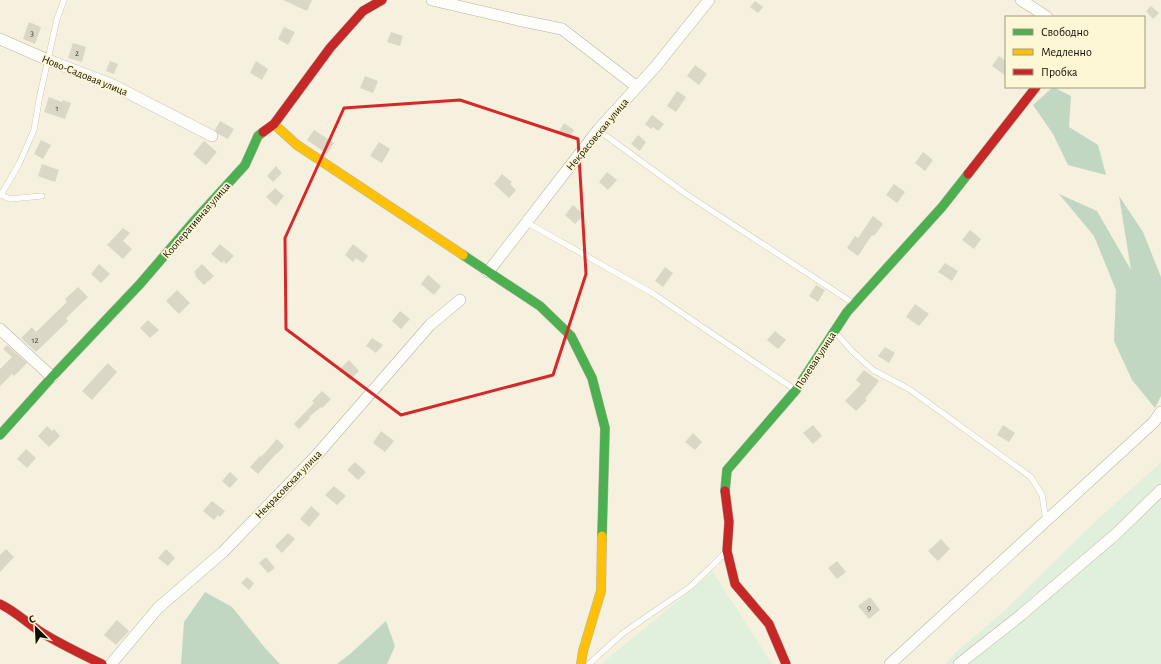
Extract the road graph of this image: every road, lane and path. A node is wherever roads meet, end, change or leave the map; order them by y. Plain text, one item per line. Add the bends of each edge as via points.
1 (64, 0) edge
2 (382, 0) edge
3 (432, 0) edge
4 (709, 0) edge
5 (1021, 0) edge
6 (1045, 16) edge
7 (0, 39) edge
8 (48, 60) junction
9 (637, 87) junction
10 (1035, 88) edge
11 (274, 124) junction
12 (598, 130) junction
13 (212, 136) dead end
14 (1, 195) edge
15 (42, 196) dead end
16 (526, 222) junction
17 (488, 272) junction
18 (460, 300) dead end
19 (854, 304) junction
20 (0, 329) edge
21 (835, 331) junction
22 (52, 377) junction
23 (796, 390) junction
24 (1161, 412) edge
25 (0, 435) edge
26 (1161, 490) edge
27 (1046, 520) junction
28 (727, 550) junction
29 (0, 596) edge
30 (4, 606) edge
31 (102, 664) edge
32 (111, 664) edge
33 (581, 664) edge
34 (589, 664) edge
35 (786, 664) edge
36 (890, 664) edge
37 (959, 664) edge

1 - 8 lane
2 - 11 street, Кооперативная улица via 363,11 330,48
3 - 9 street via 562,29
4 - 9 street, Некрасовская улица
5 - 6 street
7 - 8 street, Ново-Садовая улица
8 - 13 street, Ново-Садовая улица via 113,85
8 - 14 lane via 34,130 19,164
9 - 12 street, Некрасовская улица
10 - 19 street, Полевая улица via 942,207
11 - 17 street via 297,145
11 - 22 street, Кооперативная улица via 258,136 245,165 140,284
12 - 16 street, Некрасовская улица
12 - 19 lane via 686,194
14 - 15 lane via 10,199
16 - 17 street, Некрасовская улица
16 - 23 lane via 652,293
17 - 33 street via 540,306 571,336 592,378 605,428 600,591
18 - 32 street, Некрасовская улица via 430,325 315,456 223,552 158,608
19 - 21 street, Полевая улица
20 - 22 street
21 - 23 street, Полевая улица
21 - 27 lane via 873,370 909,389 1031,477 1042,495
22 - 25 street, Кооперативная улица
23 - 28 street, Полевая улица via 727,470
24 - 27 street via 1154,422
26 - 37 street via 1117,534
27 - 36 street
28 - 34 lane via 690,587 622,633
28 - 35 street, Полевая улица via 735,584 769,624
29 - 30 street
30 - 31 street via 60,643

